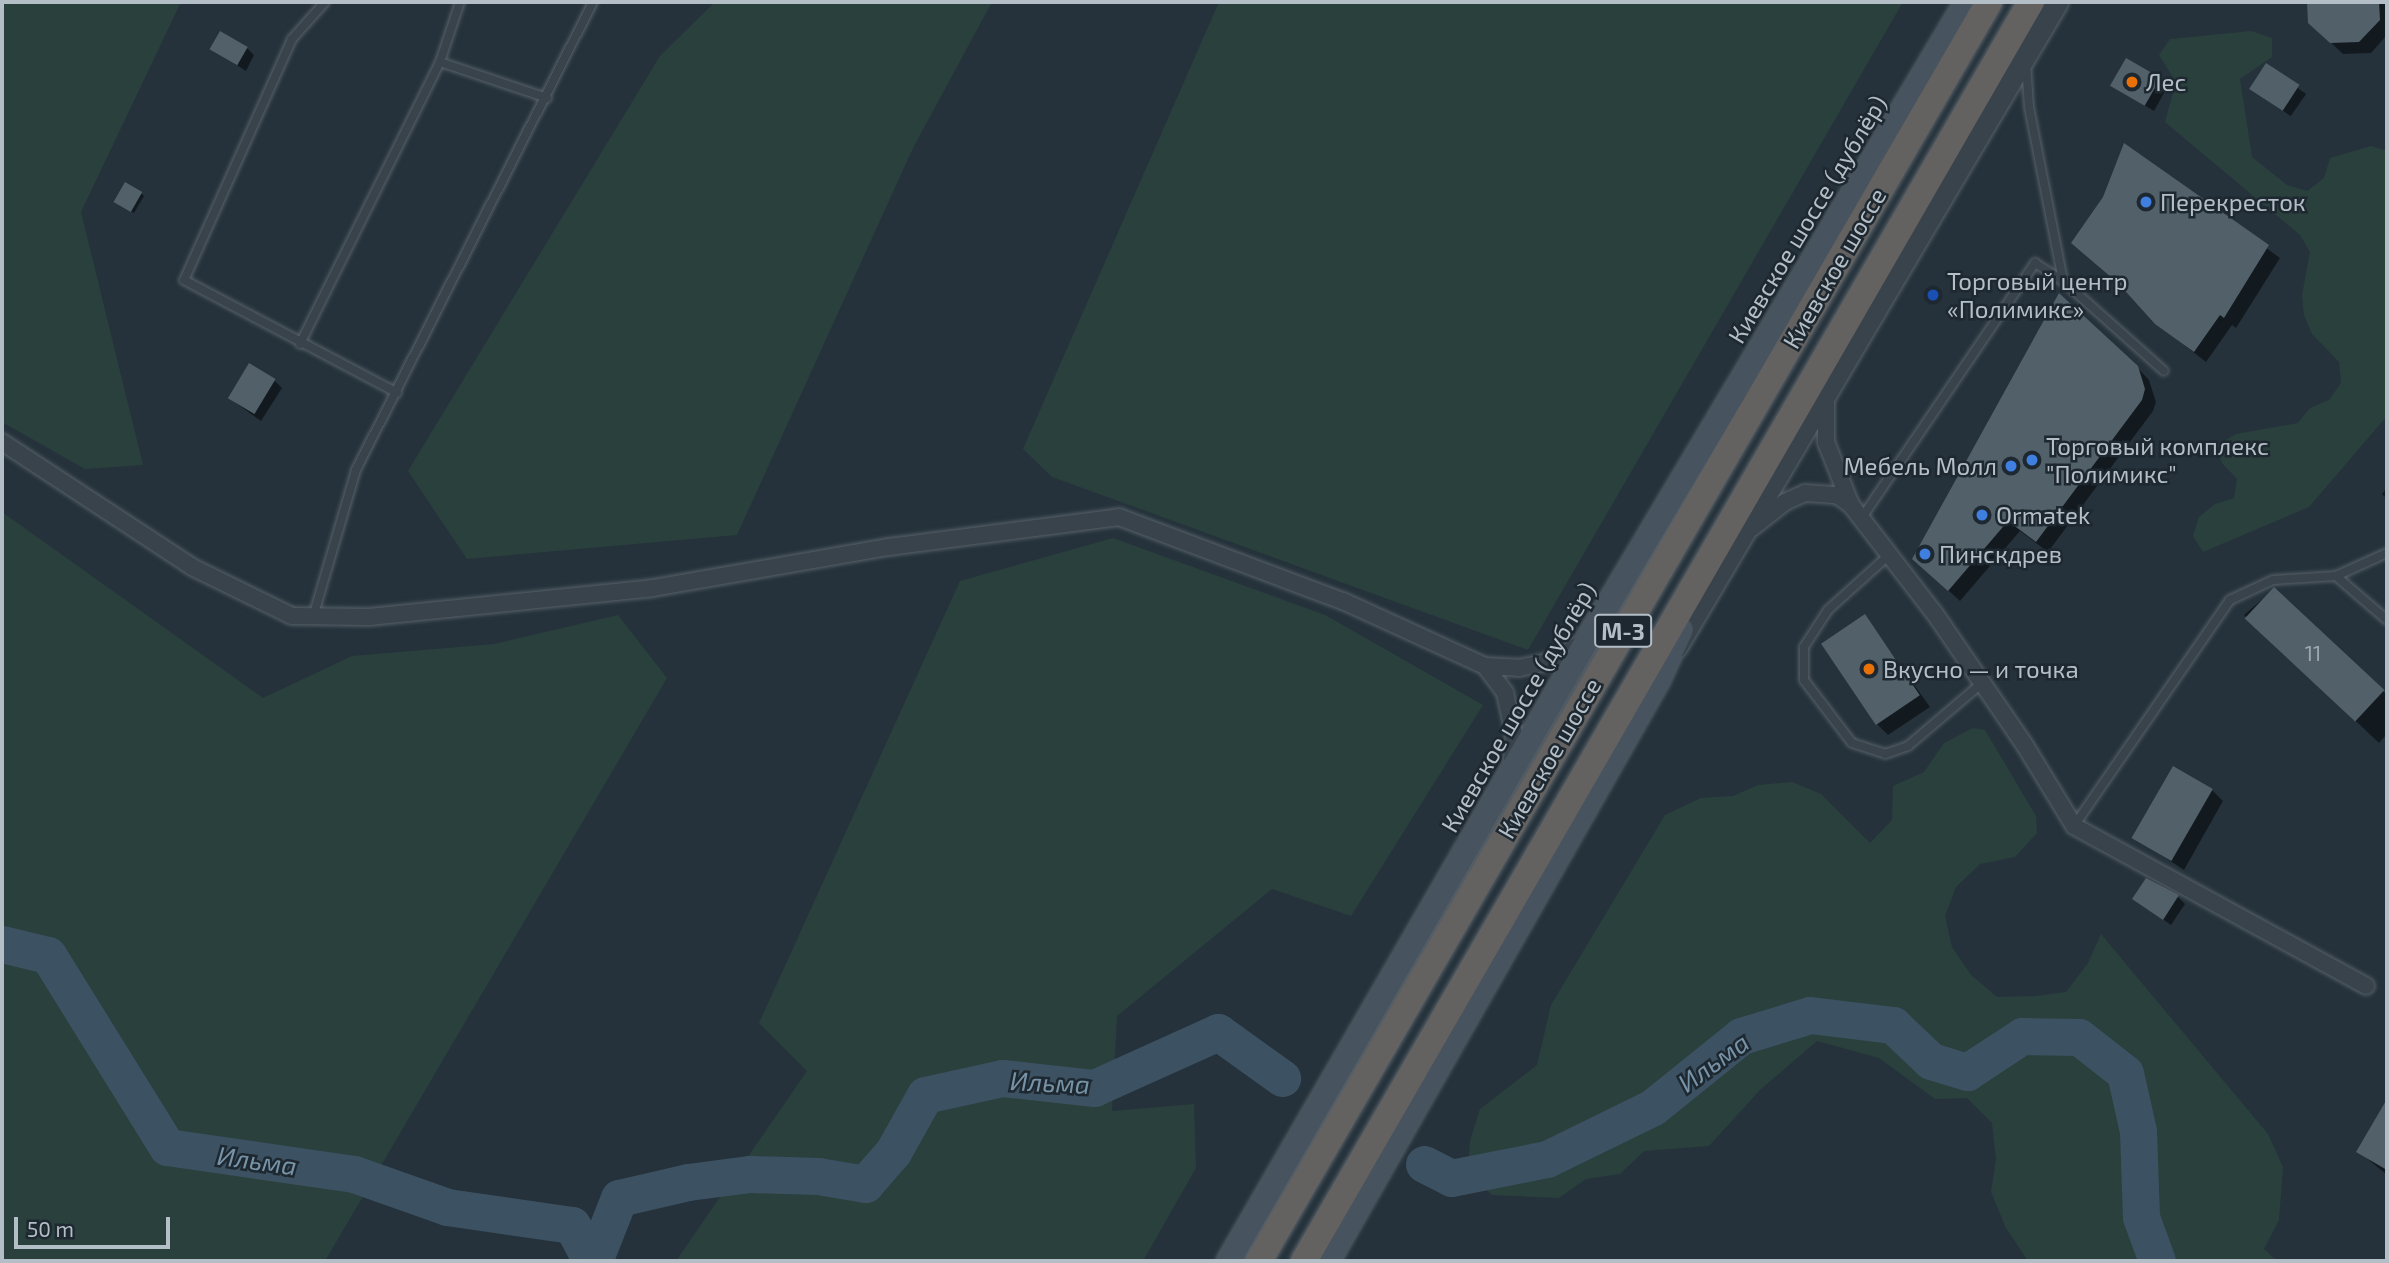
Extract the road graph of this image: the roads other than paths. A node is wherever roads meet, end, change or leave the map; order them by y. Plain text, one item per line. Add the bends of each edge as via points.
1 (325, 2) edge
2 (460, 2) edge
3 (593, 2) edge
4 (1966, 2) edge
5 (1989, 2) edge
6 (2031, 2) edge
7 (2057, 2) edge
8 (2025, 56) junction
9 (440, 61) junction
10 (547, 98) junction
11 (2063, 281) junction
12 (300, 344) junction
13 (2164, 371) dead end
14 (1828, 387) junction
15 (397, 393) junction
16 (2, 442) edge
17 (1851, 505) junction
18 (1861, 519) junction
19 (1732, 533) junction
20 (2387, 553) edge
21 (1889, 555) junction
22 (2336, 576) junction
23 (313, 617) junction
24 (2387, 620) edge
25 (1587, 639) junction
26 (1485, 666) junction
27 (1982, 683) junction
28 (1511, 771) junction
29 (2074, 826) junction
30 (2366, 986) dead end
31 (1228, 1261) edge
32 (1259, 1261) edge
33 (1304, 1261) edge
34 (1327, 1261) edge

1 - 12 lane via 292,38 184,280
2 - 9 lane
3 - 10 lane
4 - 25 main road, Киевское шоссе (дублёр)
5 - 32 highway, Киевское шоссе / М-3
6 - 19 highway, Киевское шоссе / М-3
7 - 8 street
8 - 11 lane via 2029,107
8 - 14 street
9 - 10 lane
9 - 12 lane
10 - 15 lane
11 - 13 lane
11 - 18 lane via 2035,263
12 - 15 lane
14 - 17 street via 1826,442
14 - 19 street
15 - 23 lane via 356,470
16 - 23 street via 192,567 292,616
17 - 18 street
17 - 19 street via 1837,495 1805,493
18 - 21 street
19 - 33 highway, Киевское шоссе / М-3
19 - 34 main road via 1658,679
20 - 22 lane
21 - 27 street
21 - 27 lane via 1828,610 1804,647 1804,680 1852,743 1885,754 1908,746
22 - 24 lane
22 - 29 lane via 2273,579 2230,600
23 - 26 street via 369,617 653,588 889,547 1119,517 1343,601
25 - 26 street via 1552,661 1519,667
25 - 28 main road, Киевское шоссе (дублёр)
26 - 28 street via 1505,693 1514,734
27 - 29 street
28 - 31 main road, Киевское шоссе (дублёр)
29 - 30 street

